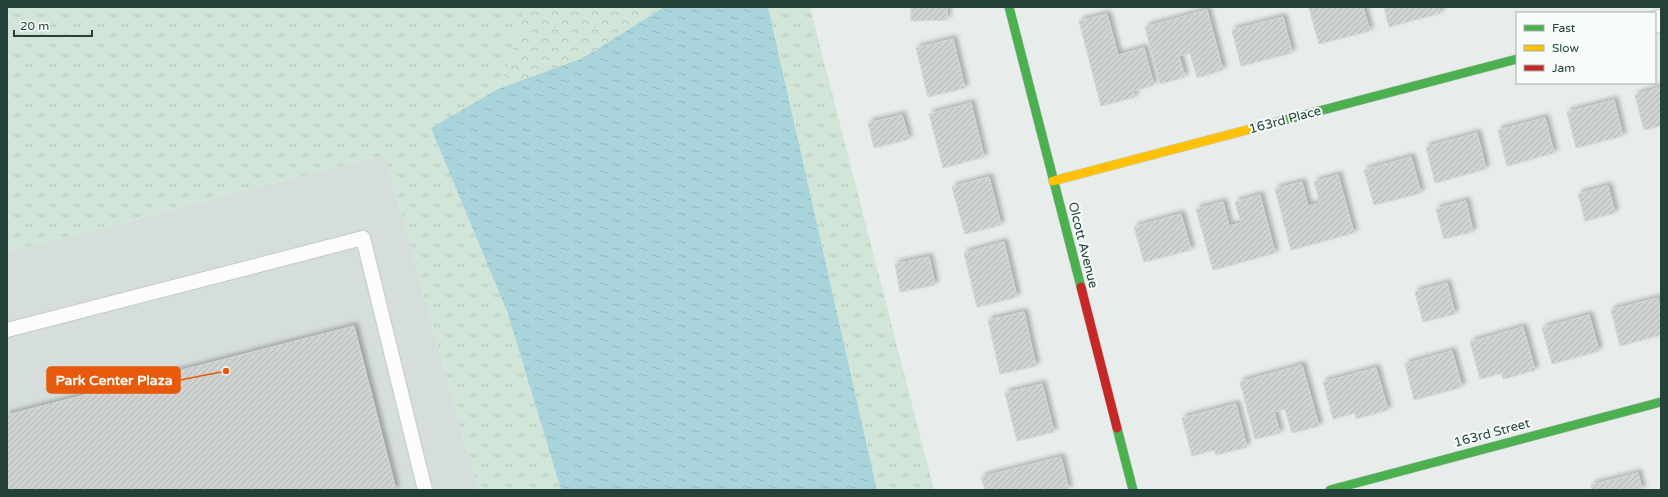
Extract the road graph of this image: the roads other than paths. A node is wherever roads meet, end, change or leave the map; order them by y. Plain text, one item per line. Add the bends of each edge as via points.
1 (1009, 7) edge
2 (1516, 59) edge
3 (1053, 181) junction
4 (7, 330) edge
5 (1661, 402) edge
6 (425, 490) edge
7 (1133, 490) edge
8 (1330, 490) edge

1 - 3 street, Olcott Avenue
2 - 3 street, 163rd Place
3 - 7 street, Olcott Avenue
4 - 6 lane via 363,238
5 - 8 street, 163rd Street

